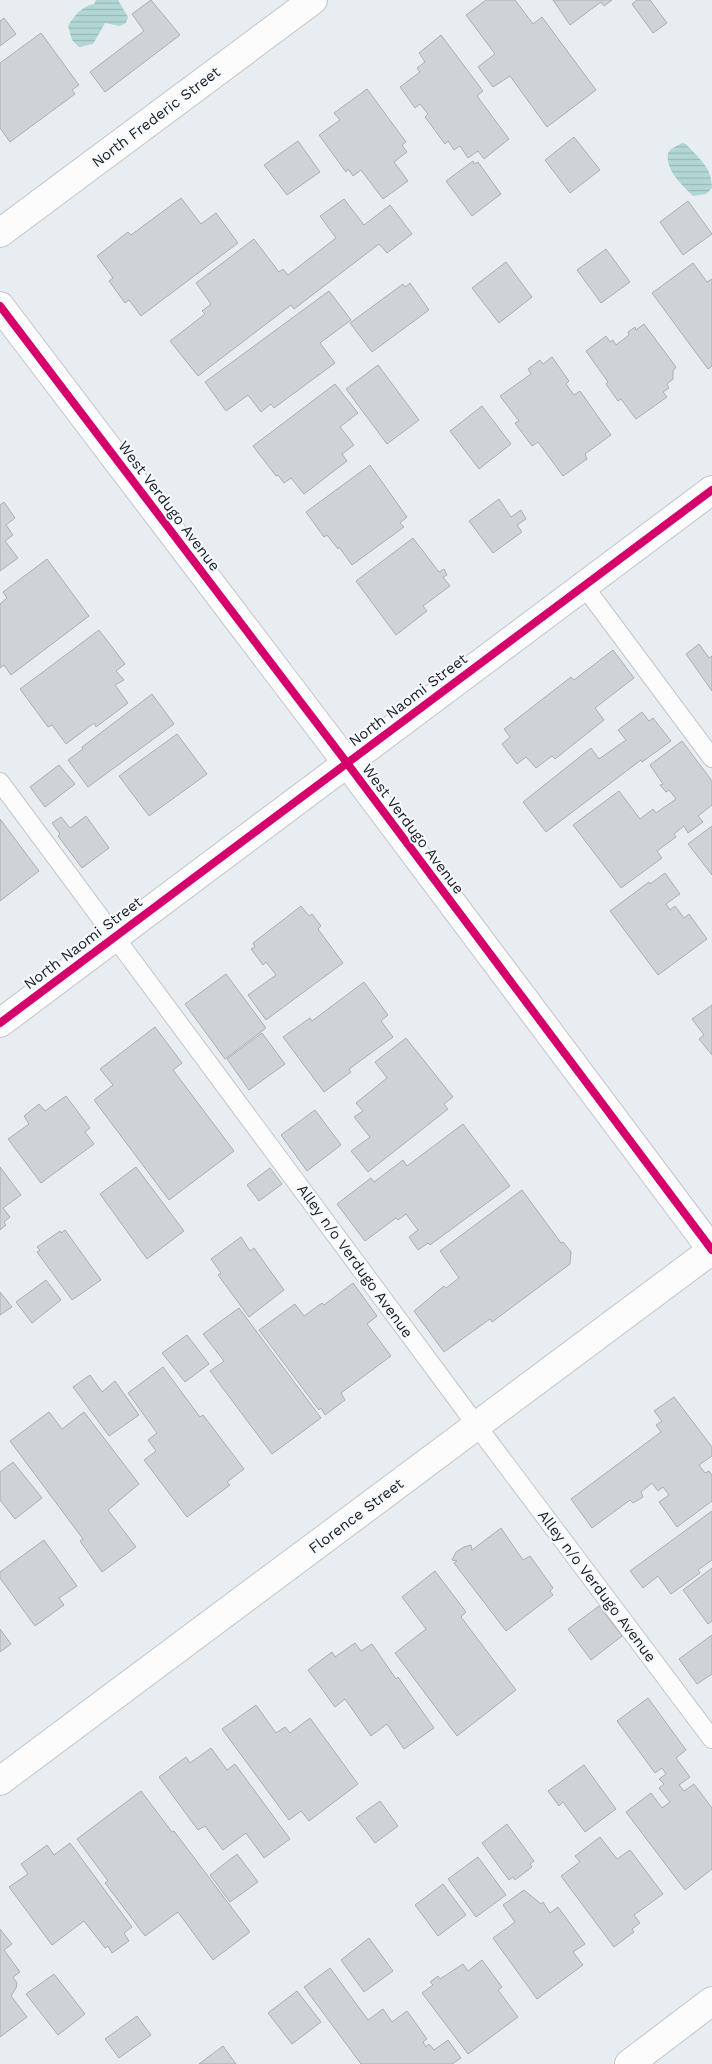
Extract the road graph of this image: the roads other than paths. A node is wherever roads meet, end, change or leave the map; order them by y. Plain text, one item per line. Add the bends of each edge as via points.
1 (312, 0) edge
2 (0, 233) edge
3 (0, 306) edge
4 (712, 490) edge
5 (584, 586) junction
6 (712, 758) edge
7 (347, 763) junction
8 (0, 782) edge
9 (115, 936) junction
10 (0, 1023) edge
11 (712, 1250) edge
12 (477, 1426) junction
13 (712, 1739) edge
14 (0, 1781) edge
15 (712, 2001) edge
16 (629, 2064) edge

1 - 2 street, North Frederic Street
3 - 7 street, West Verdugo Avenue
4 - 5 street, North Naomi Street
5 - 6 lane
5 - 7 street, North Naomi Street
7 - 9 street, North Naomi Street
7 - 11 street, West Verdugo Avenue
8 - 9 lane, Alley n/o Verdugo Avenue
9 - 10 street, North Naomi Street
9 - 12 lane, Alley n/o Verdugo Avenue
11 - 12 street, Florence Street
12 - 13 lane, Alley n/o Verdugo Avenue
12 - 14 street, Florence Street
15 - 16 street

